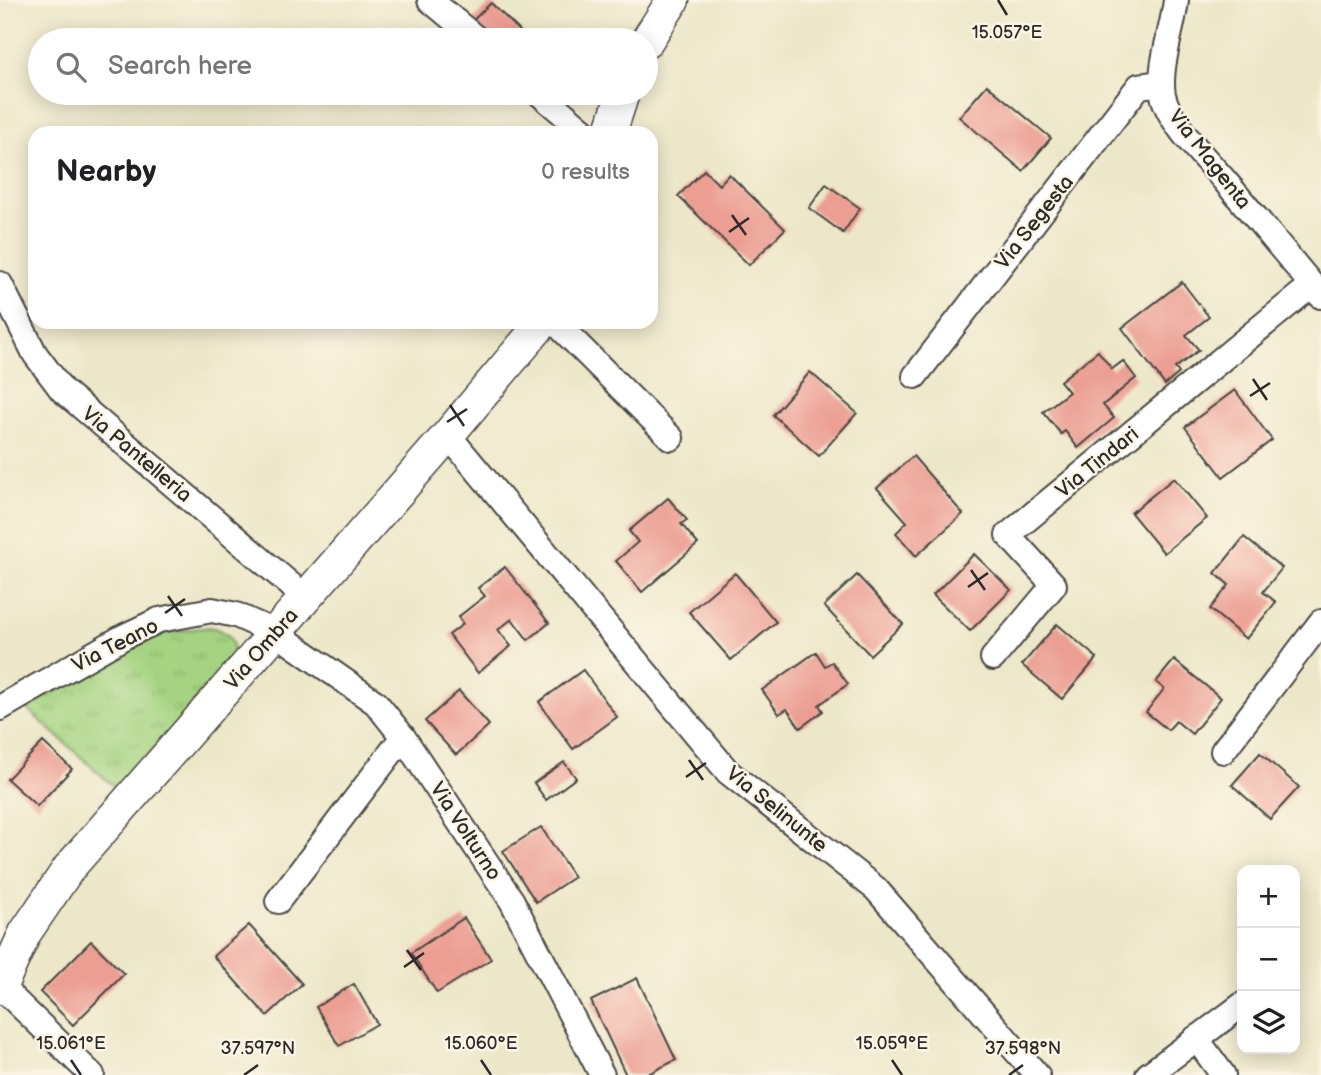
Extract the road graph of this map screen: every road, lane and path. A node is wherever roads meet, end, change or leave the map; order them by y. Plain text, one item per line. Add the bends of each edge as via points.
1 (430, 0) edge
2 (673, 0) edge
3 (1176, 0) edge
4 (464, 28) edge
5 (655, 28) edge
6 (1162, 83) junction
7 (553, 105) edge
8 (619, 105) edge
9 (578, 126) edge
10 (612, 126) edge
11 (0, 284) edge
12 (1317, 290) edge
13 (537, 329) edge
14 (562, 329) edge
15 (915, 376) dead end
16 (447, 435) junction
17 (671, 438) dead end
18 (306, 598) junction
19 (1321, 622) edge
20 (276, 633) junction
21 (993, 658) dead end
22 (0, 708) edge
23 (403, 737) junction
24 (1223, 751) dead end
25 (278, 901) dead end
26 (0, 988) edge
27 (1237, 1008) edge
28 (1196, 1038) junction
29 (92, 1075) edge
30 (602, 1075) edge
31 (1037, 1075) edge
32 (1148, 1075) edge
33 (1223, 1075) edge

1 - 4 street
2 - 5 main road
3 - 6 street, Via Magenta
6 - 12 street, Via Magenta via 1173,116
6 - 15 street, Via Segesta via 1139,86
7 - 9 street
8 - 10 main road
11 - 18 street, Via Pantelleria via 35,354 62,390
12 - 21 street, Via Tindari via 1008,534 1054,585
13 - 16 main road, Via Ombra
14 - 17 street
16 - 18 main road, Via Ombra
16 - 31 street, Via Selinunte via 728,772 876,889
18 - 20 main road, Via Ombra
19 - 24 street
20 - 22 street, Via Teano via 212,610 159,620
20 - 23 street, Via Volturno via 376,703
20 - 26 main road, Via Ombra via 69,868 25,933
23 - 25 street
23 - 30 street, Via Volturno via 512,901
26 - 29 street
27 - 28 street
28 - 32 street
28 - 33 street

